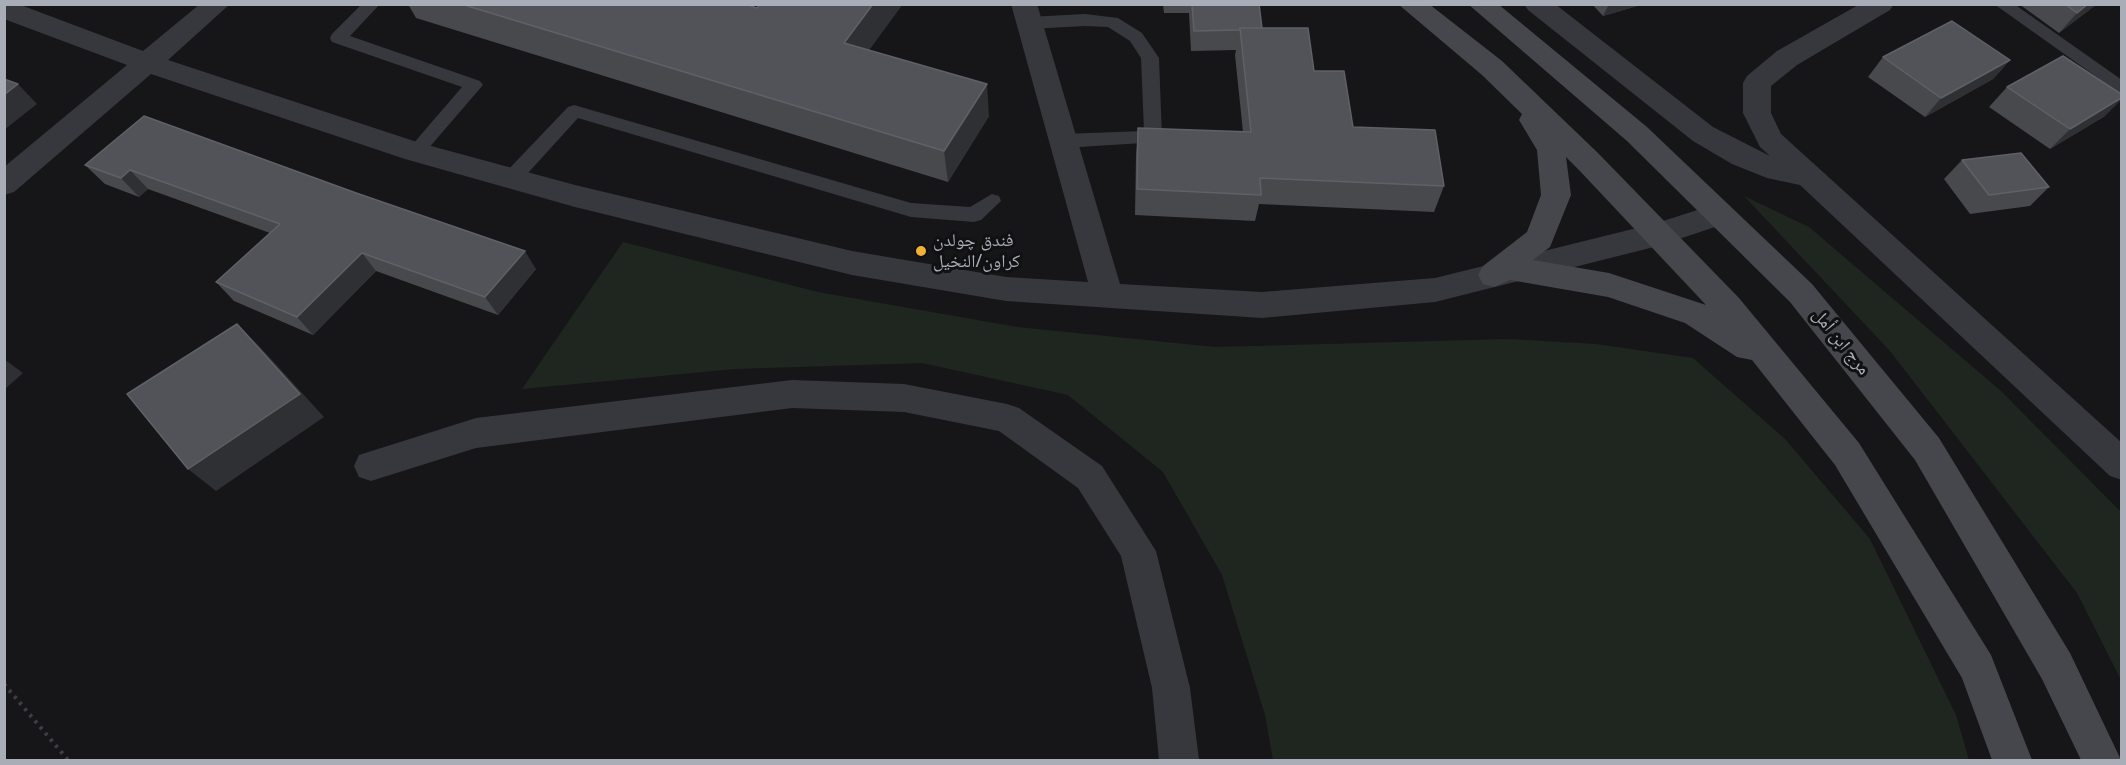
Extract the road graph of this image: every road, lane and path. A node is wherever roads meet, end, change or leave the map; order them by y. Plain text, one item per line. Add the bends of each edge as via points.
1 (217, 4) edge
2 (372, 4) edge
3 (1411, 4) edge
4 (1481, 4) edge
5 (1537, 4) edge
6 (1881, 4) edge
7 (2002, 4) edge
8 (4, 9) edge
9 (1027, 14) edge
10 (147, 63) junction
11 (2121, 89) edge
12 (1517, 93) junction
13 (1064, 141) junction
14 (415, 152) junction
15 (1805, 175) junction
16 (512, 178) junction
17 (4, 184) edge
18 (992, 201) dead end
19 (1719, 214) junction
20 (1658, 234) junction
21 (1506, 272) junction
22 (1108, 296) junction
23 (1774, 365) junction
24 (2121, 465) edge
25 (371, 466) dead end
26 (4, 684) edge
27 (68, 760) edge
28 (1179, 760) edge
29 (2012, 760) edge
30 (2101, 760) edge

1 - 10 street
2 - 14 lane via 338,38 474,85
3 - 12 street via 1492,68
4 - 19 street, مرج ابن أمل via 1637,134
5 - 15 street via 1703,134 1742,157
6 - 15 street via 1787,58 1757,83 1757,113 1770,140
7 - 11 lane
8 - 10 street
9 - 13 street
9 - 13 lane via 1112,22 1136,37 1149,58 1153,137
10 - 14 street
10 - 17 street
12 - 20 street
12 - 21 street via 1551,150 1556,195 1539,238
13 - 22 street
14 - 16 street
15 - 24 street
16 - 18 lane via 574,111 911,210 974,215
16 - 22 street via 852,263 1006,289
19 - 20 street
19 - 30 street, مرج ابن أمل via 1801,293 1927,449 2056,666
20 - 21 street
20 - 23 street via 1728,308
21 - 22 street via 1435,290 1262,305
21 - 23 street via 1609,285 1696,314
23 - 29 street via 1847,454 1977,668
25 - 28 street via 476,433 792,394 904,398 1007,418 1090,477 1138,551 1171,688
26 - 27 path

